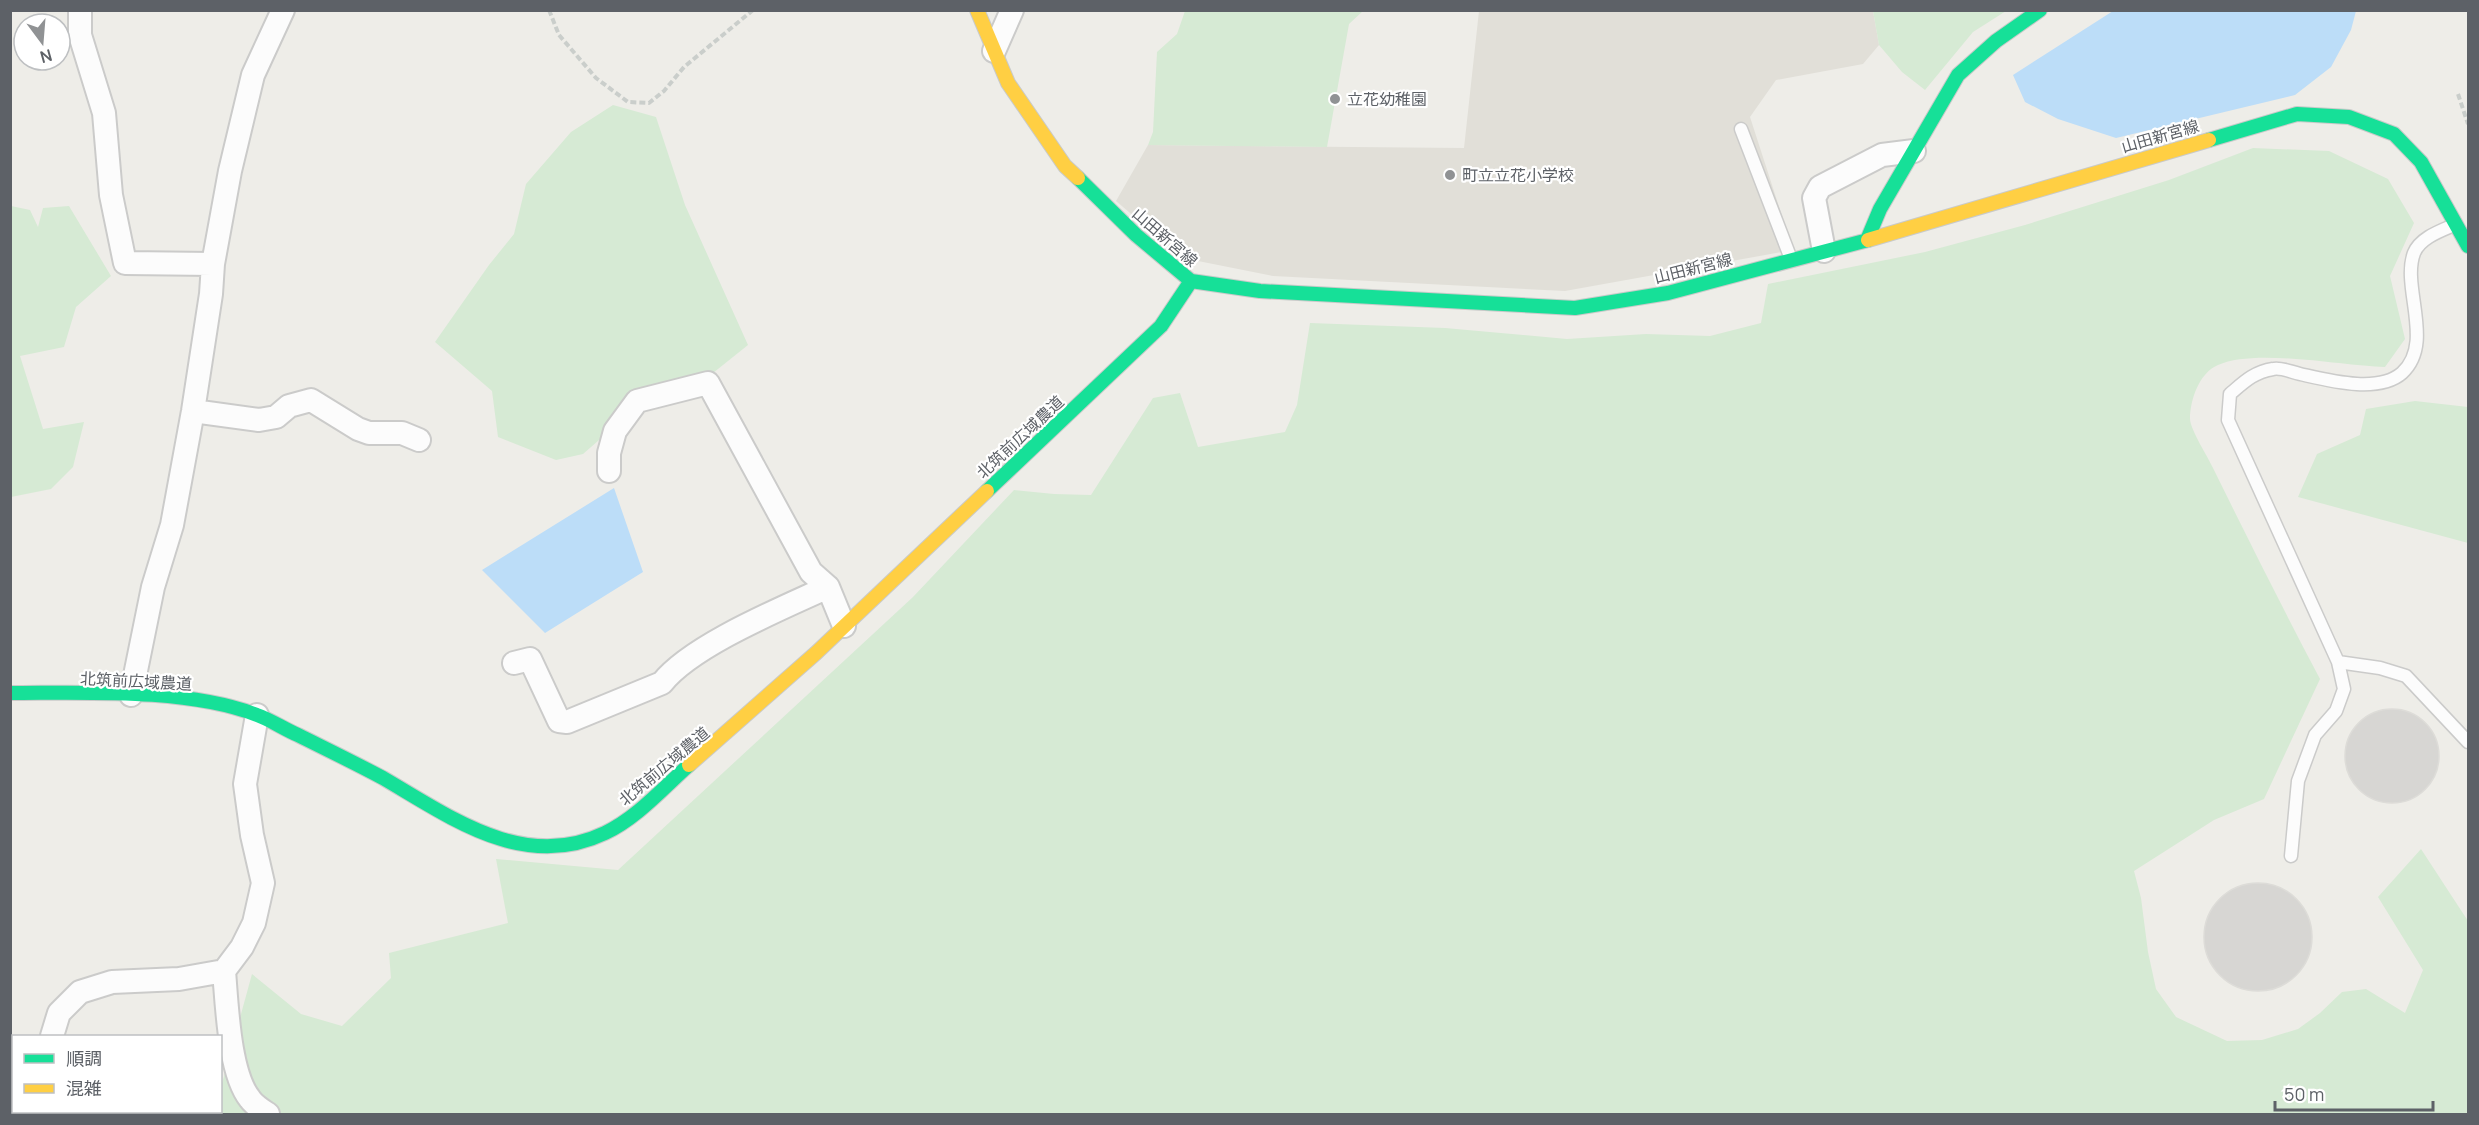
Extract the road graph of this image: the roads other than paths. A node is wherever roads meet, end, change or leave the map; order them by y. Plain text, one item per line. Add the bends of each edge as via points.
1 (80, 10) edge
2 (283, 10) edge
3 (976, 10) edge
4 (1012, 10) edge
5 (2040, 10) edge
6 (994, 51) junction
7 (1741, 129) dead end
8 (1914, 151) junction
9 (2455, 224) junction
10 (1867, 240) junction
11 (2469, 246) edge
12 (1824, 251) junction
13 (1791, 260) junction
14 (213, 264) junction
15 (1191, 281) junction
16 (193, 411) junction
17 (419, 440) dead end
18 (609, 471) dead end
19 (828, 587) junction
20 (844, 626) junction
21 (2338, 662) junction
22 (514, 663) dead end
23 (10, 693) edge
24 (131, 695) junction
25 (257, 715) junction
26 (2469, 742) edge
27 (2291, 856) dead end
28 (224, 971) junction
29 (52, 1035) edge
30 (268, 1114) edge

1 - 14 street via 80,35 104,113 111,195 125,263
2 - 14 street via 253,75
3 - 6 street, 山田新宮線
4 - 6 street
5 - 8 street via 1996,41 1958,75
6 - 15 street, 山田新宮線 via 1008,82 1065,166 1136,236
7 - 13 lane
8 - 10 street
8 - 12 street via 1882,155 1820,187 1814,198
9 - 10 street, 山田新宮線 via 2421,162 2394,134 2349,117 2297,114
9 - 11 street, 山田新宮線
9 - 21 lane via 2429,236 2414,253 2415,353 2402,374 2373,386 2276,368 2251,375 2230,394 2228,420
10 - 12 street, 山田新宮線
12 - 13 street, 山田新宮線
13 - 15 street, 山田新宮線 via 1668,293 1575,308 1260,291
14 - 16 street via 212,294
15 - 20 street, 北筑前広域農道 via 1161,326
16 - 17 street via 259,420 276,417 289,406 311,400 369,433 402,433
16 - 24 street via 172,525 153,587
18 - 19 street via 615,431 637,401 708,383 811,572
19 - 20 street
19 - 22 street via 730,635 673,669 663,682 567,722 559,721 530,659
20 - 25 street, 北筑前広域農道 via 632,816 602,835 567,845 528,847 492,838
21 - 26 lane via 2406,676
21 - 27 lane via 2344,689 2336,711 2315,735 2298,781
23 - 24 street, 北筑前広域農道
24 - 25 street, 北筑前広域農道 via 189,699
25 - 28 street via 246,784 262,883 254,923
28 - 29 street via 179,979 112,982 80,992 59,1013
28 - 30 street via 239,1079 250,1100

